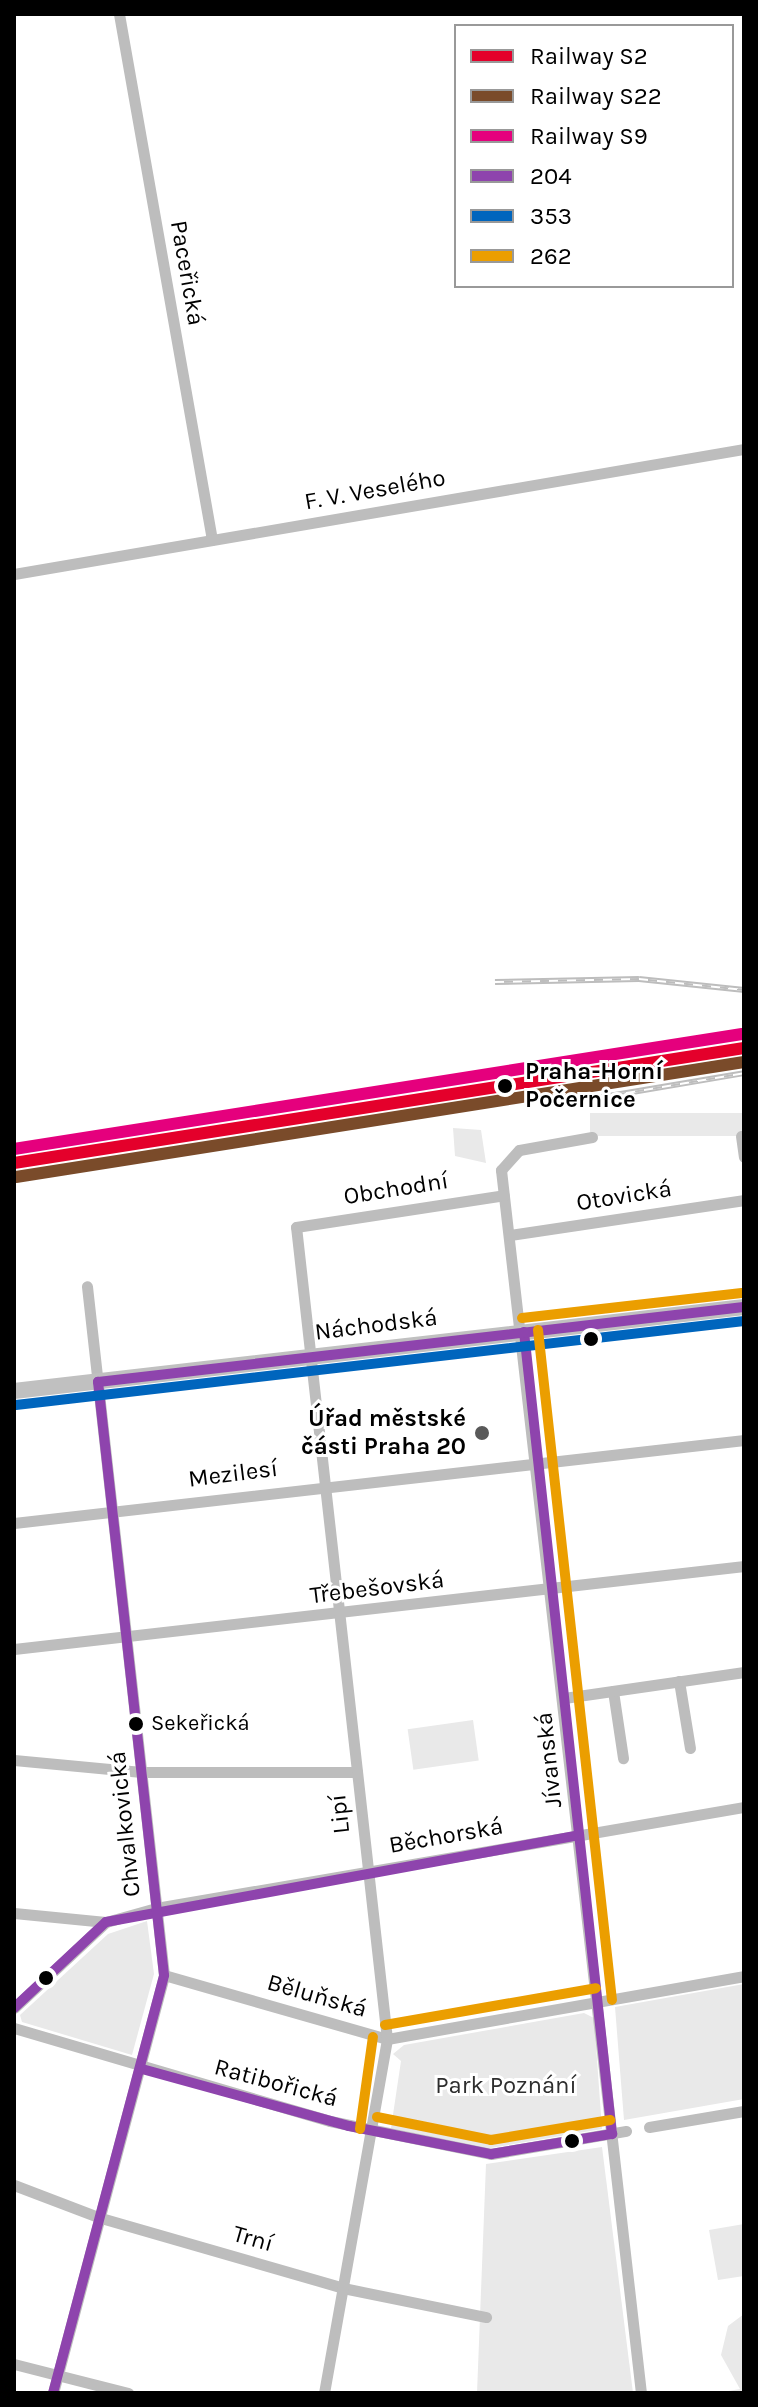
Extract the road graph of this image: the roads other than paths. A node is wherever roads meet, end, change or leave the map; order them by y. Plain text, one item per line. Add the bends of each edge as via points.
1 (119, 14) edge
2 (744, 449) edge
3 (212, 540) junction
4 (14, 574) edge
5 (741, 1136) dead end
6 (592, 1137) dead end
7 (744, 1157) edge
8 (504, 1195) junction
9 (744, 1200) edge
10 (296, 1227) joint
11 (510, 1235) junction
12 (87, 1286) dead end
13 (744, 1307) edge
14 (524, 1332) junction
15 (310, 1357) junction
16 (98, 1382) junction
17 (14, 1391) edge
18 (744, 1440) edge
19 (538, 1460) junction
20 (325, 1486) junction
21 (113, 1511) junction
22 (14, 1523) edge
23 (744, 1566) edge
24 (552, 1590) junction
25 (339, 1615) junction
26 (126, 1637) junction
27 (14, 1649) edge
28 (744, 1672) edge
29 (679, 1681) junction
30 (613, 1691) junction
31 (564, 1698) junction
32 (690, 1748) dead end
33 (623, 1758) dead end
34 (14, 1760) edge
35 (141, 1772) junction
36 (357, 1772) junction
37 (744, 1807) edge
38 (579, 1835) junction
39 (368, 1872) junction
40 (156, 1908) junction
41 (14, 1913) edge
42 (106, 1922) junction
43 (164, 1975) junction
44 (744, 1976) edge
45 (598, 2002) junction
46 (14, 2008) edge
47 (14, 2028) edge
48 (387, 2039) junction
49 (142, 2069) junction
50 (744, 2111) edge
51 (649, 2127) dead end
52 (374, 2131) junction
53 (626, 2131) dead end
54 (612, 2134) junction
55 (14, 2185) edge
56 (101, 2218) junction
57 (343, 2288) junction
58 (486, 2317) dead end
59 (14, 2364) edge
60 (57, 2378) junction
61 (53, 2393) edge
62 (128, 2393) edge
63 (324, 2393) edge
64 (641, 2393) edge

1 - 3 street, Paceřická
2 - 3 street, F. V. Veselého
3 - 4 street, F. V. Veselého
5 - 7 street
6 - 8 street, Jívanská via 519,1150 501,1170
8 - 10 street, Obchodní
8 - 11 street, Jívanská
9 - 11 street, Otovická
10 - 15 street, Lipí
11 - 14 street, Jívanská
12 - 16 street, Chvalkovická
13 - 14 main road, Náchodská
14 - 15 main road, Náchodská
14 - 19 street, Jívanská
15 - 16 main road, Náchodská
15 - 20 street, Lipí
16 - 17 main road, Náchodská
16 - 21 street, Chvalkovická
18 - 19 street, Mezilesí
19 - 20 street, Mezilesí
19 - 24 street, Jívanská
20 - 21 street, Mezilesí
20 - 25 street, Lipí
21 - 22 street, Mezilesí
21 - 26 street, Chvalkovická
23 - 24 street, Třebešovská
24 - 25 street, Třebešovská
24 - 31 street, Jívanská
25 - 26 street, Třebešovská
25 - 36 street, Lipí
26 - 27 street, Třebešovská
26 - 35 street, Chvalkovická
28 - 29 street
29 - 30 street
29 - 32 street
30 - 31 street
30 - 33 street
31 - 38 street, Jívanská
34 - 35 street
35 - 36 street
35 - 40 street, Chvalkovická
36 - 39 street, Lipí
37 - 38 street, Běchorská
38 - 39 street, Běchorská
38 - 45 street, Jívanská
39 - 40 street, Běchorská
39 - 48 street, Lipí
40 - 42 street, Běchorská
40 - 43 street, Chvalkovická
41 - 42 street
42 - 46 street
43 - 48 street, Běluňská
43 - 49 street, Chvalkovická
44 - 45 street, Běluňská
45 - 48 street, Běluňská
45 - 54 street, Jívanská
47 - 49 street, Ratibořická
48 - 52 street, Lipí
49 - 52 street, Ratibořická
49 - 56 street, Chvalkovická
50 - 51 street
52 - 54 street, Ratibořická via 491,2154
52 - 57 street, Lipí
53 - 54 street, Ratibořická
54 - 64 street, Jívanská
55 - 56 street, Trní
56 - 57 street, Trní
56 - 60 street, Chvalkovická
57 - 58 street, Trní
57 - 63 street, Lipí
59 - 60 street
60 - 61 street, Chvalkovická
60 - 62 street

